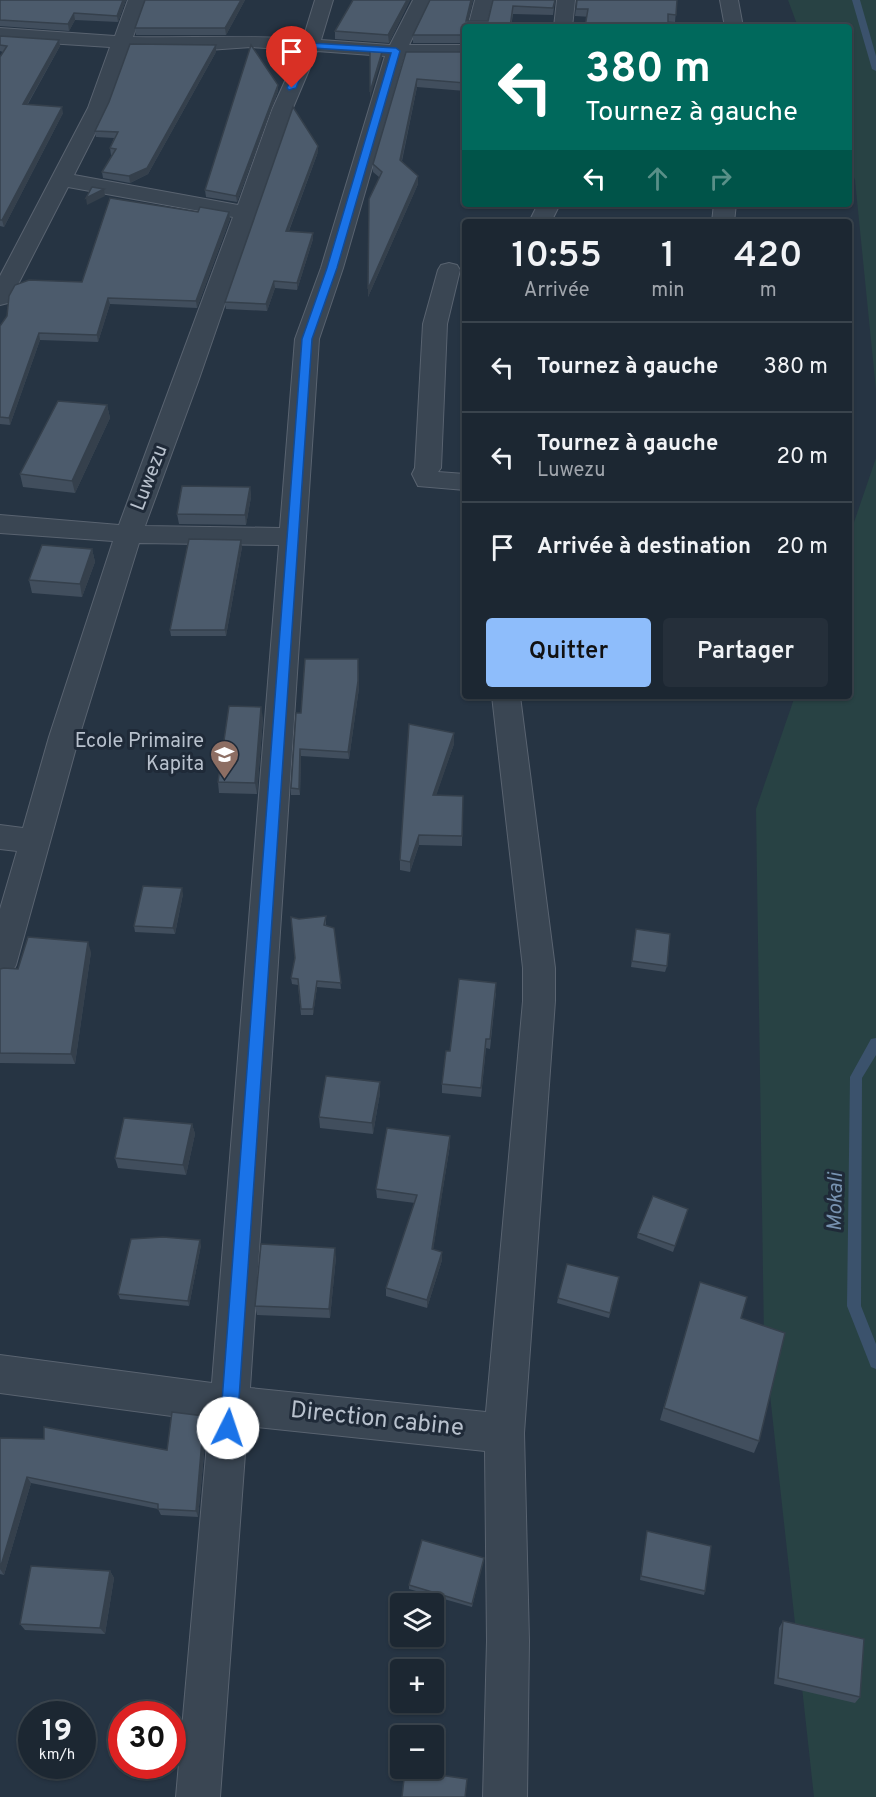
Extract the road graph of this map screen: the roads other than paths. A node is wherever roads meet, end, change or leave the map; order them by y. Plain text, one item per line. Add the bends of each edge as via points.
1 (137, 0) edge
2 (324, 0) edge
3 (422, 0) edge
4 (484, 0) edge
5 (566, 0) edge
6 (729, 0) edge
7 (478, 24) edge
8 (563, 24) edge
9 (733, 24) edge
10 (0, 34) edge
11 (122, 42) junction
12 (310, 46) junction
13 (396, 51) junction
14 (462, 51) edge
15 (60, 179) junction
16 (245, 213) junction
17 (449, 270) dead end
18 (0, 298) edge
19 (462, 482) edge
20 (0, 524) edge
21 (129, 534) junction
22 (293, 537) junction
23 (506, 699) edge
24 (0, 837) edge
25 (35, 842) junction
26 (0, 965) edge
27 (0, 1374) edge
28 (230, 1405) junction
29 (504, 1433) junction
30 (198, 1797) edge
31 (505, 1797) edge

1 - 11 street
2 - 12 street, Luwezu
3 - 13 street
4 - 7 street
5 - 8 street
6 - 9 street
10 - 11 street
11 - 12 street via 251,41
11 - 15 street via 98,108
12 - 13 street
12 - 16 street, Luwezu
13 - 14 street
13 - 22 street via 307,339
15 - 16 street
15 - 18 street
16 - 21 street, Luwezu
17 - 19 street via 435,324 425,474 433,482
20 - 21 street
21 - 22 street
21 - 25 street, Luwezu
22 - 28 street
23 - 29 street via 540,1001
24 - 25 street
25 - 26 street, Luwezu
27 - 28 street, Direction cabine
28 - 29 street, Direction cabine
28 - 30 street
29 - 31 street via 508,1641

